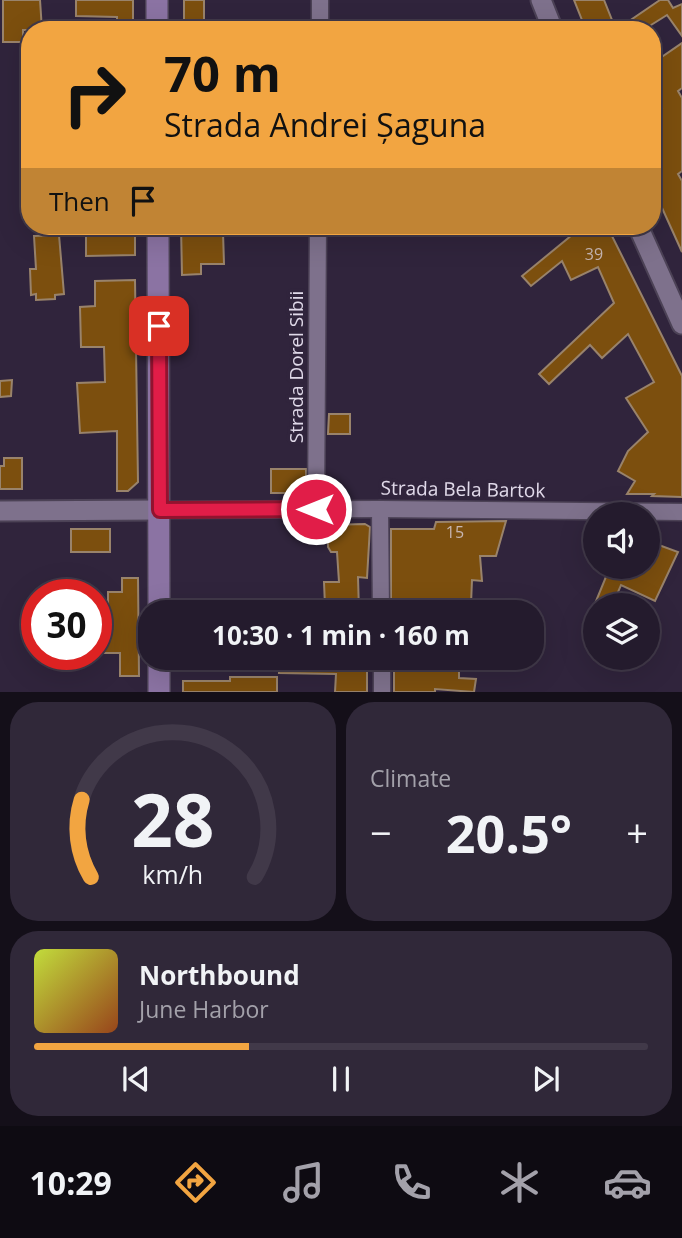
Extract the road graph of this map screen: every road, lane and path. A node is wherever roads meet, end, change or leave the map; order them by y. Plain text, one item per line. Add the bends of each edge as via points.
1 (157, 0) edge
2 (320, 0) edge
3 (541, 0) edge
4 (157, 21) edge
5 (320, 21) edge
6 (549, 21) edge
7 (158, 235) edge
8 (318, 235) edge
9 (642, 235) edge
10 (682, 324) edge
11 (316, 509) junction
12 (380, 509) junction
13 (160, 510) junction
14 (0, 511) edge
15 (682, 512) edge
16 (159, 600) edge
17 (381, 600) edge
18 (159, 670) edge
19 (382, 670) edge
20 (159, 692) edge
21 (382, 692) edge

1 - 4 main road
2 - 5 street
3 - 6 street
7 - 13 main road
8 - 11 street, Strada Dorel Sibii
9 - 10 street
11 - 12 street, Strada Bela Bartok
11 - 13 street, Strada Bela Bartok
12 - 15 street, Strada Bela Bartok
12 - 17 street
13 - 14 street
13 - 16 main road
18 - 20 main road
19 - 21 street

